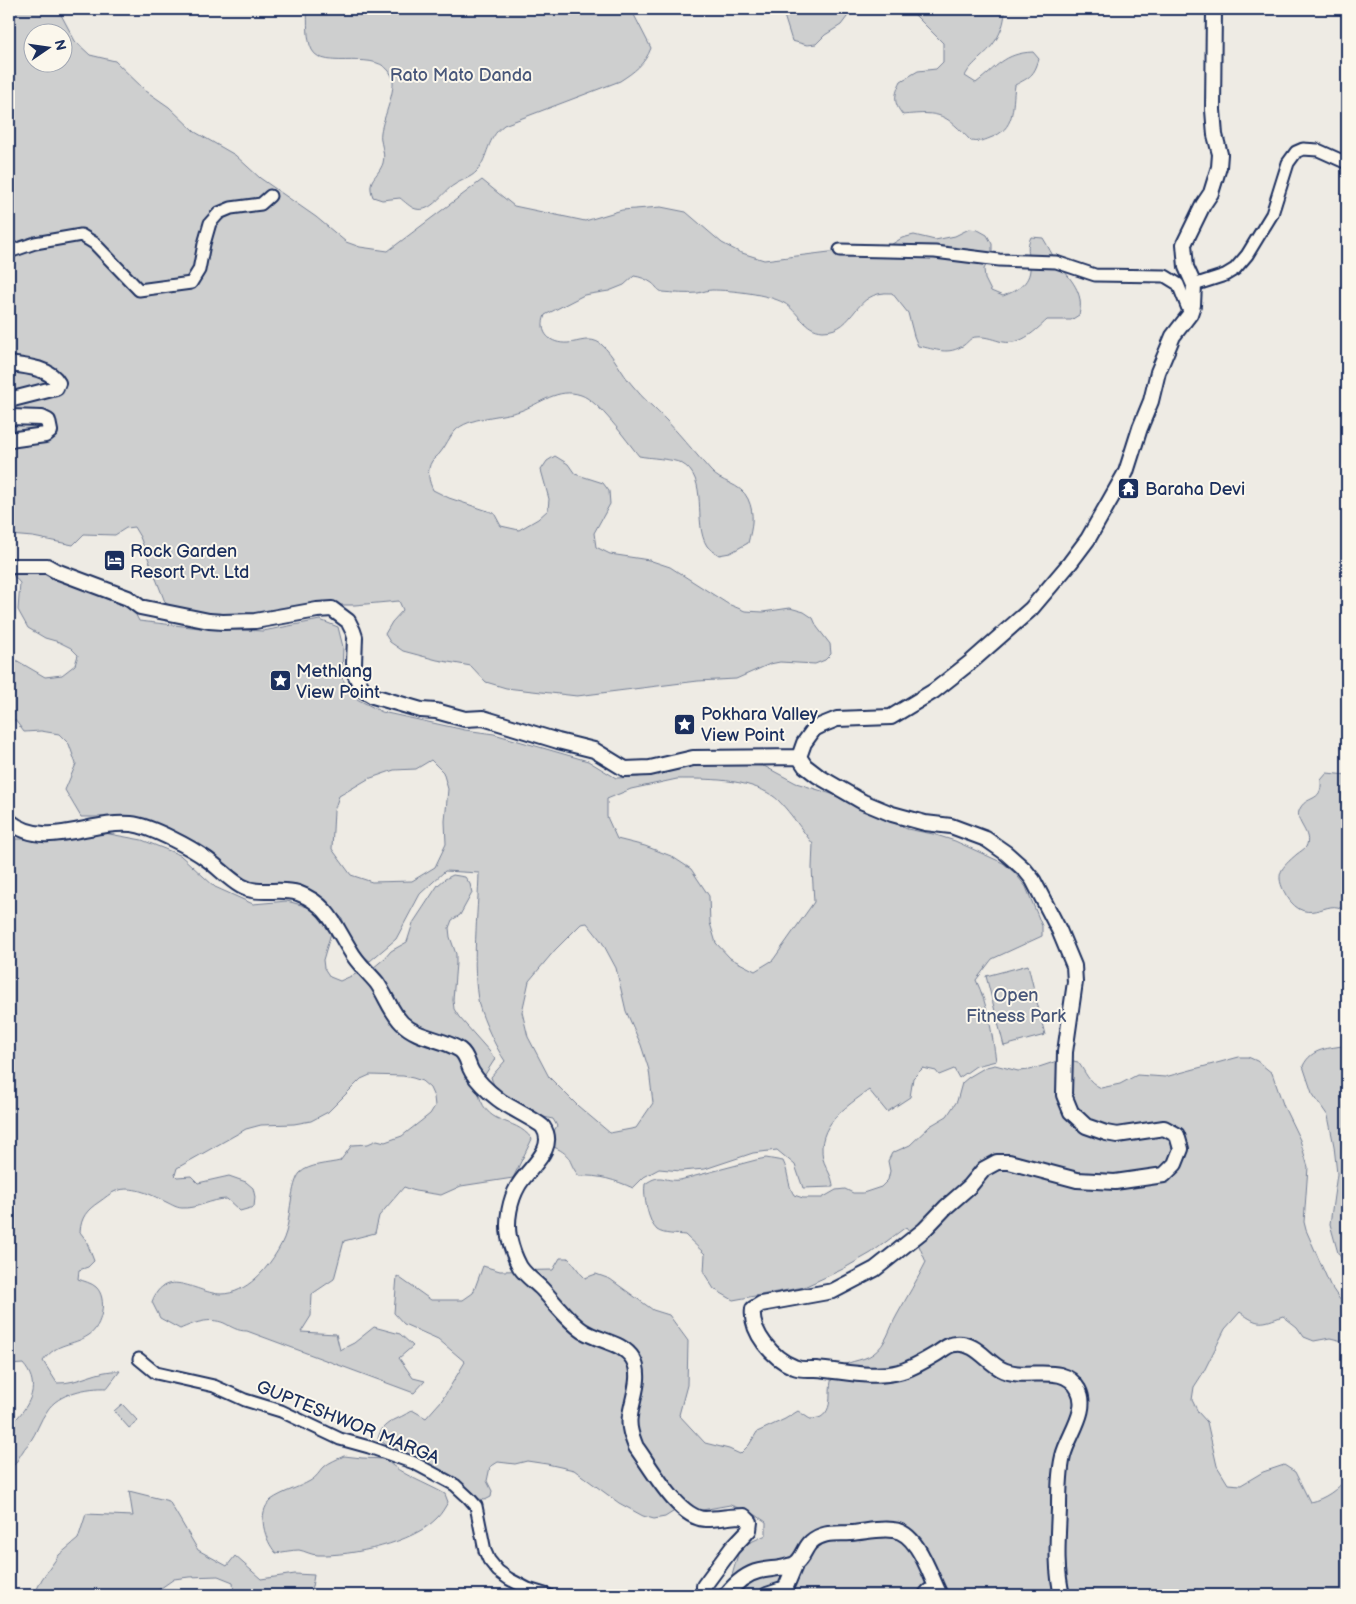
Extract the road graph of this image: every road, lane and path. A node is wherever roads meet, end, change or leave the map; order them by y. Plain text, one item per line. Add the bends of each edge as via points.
1 (1214, 9) edge
2 (1347, 163) edge
3 (270, 196) dead end
4 (840, 250) dead end
5 (9, 252) edge
6 (1194, 285) junction
7 (1190, 314) junction
8 (9, 364) edge
9 (9, 400) edge
10 (9, 417) edge
11 (9, 440) edge
12 (9, 566) edge
13 (799, 757) junction
14 (9, 821) edge
15 (139, 1360) dead end
16 (796, 1563) junction
17 (939, 1593) edge
18 (548, 1595) edge
19 (704, 1595) edge
20 (726, 1595) edge
21 (767, 1595) edge
22 (924, 1595) edge
23 (1062, 1595) edge

1 - 6 street via 1213,110 1220,154 1211,192 1184,244 1186,267
2 - 6 street via 1318,150 1296,152 1288,163 1272,214 1247,255 1225,275
3 - 5 street via 261,204 219,212 210,223 199,270 191,283 139,290 94,243 81,235 35,243
4 - 7 street via 935,252 998,260 1056,262 1096,275 1165,276 1178,284
6 - 7 street
7 - 13 street via 1173,336 1158,372 1126,472 1088,540 1035,604 934,691 891,718 837,719 822,725 814,729
8 - 9 street via 48,372 58,383 56,388
10 - 11 street via 42,418 48,421 50,431 45,435
12 - 13 street via 47,566 128,598 140,607 209,621 256,621 332,609 348,621 353,631 355,674 363,690 373,696 465,719 483,718 594,750 625,769 650,768 693,758
13 - 23 street via 818,776 863,802 892,814 950,826 986,839 1025,870 1059,930 1074,966 1064,1095 1071,1112 1086,1126 1106,1133 1164,1128 1177,1136 1181,1149 1175,1164 1164,1175 1116,1182 1078,1180 1009,1162 997,1162 984,1169 924,1230 875,1269 833,1291 761,1304 753,1309 752,1319 766,1345 782,1361 796,1368 852,1374 900,1372 958,1343 976,1349 1008,1372 1054,1374 1066,1376 1074,1382 1082,1401 1063,1455 1060,1476 1057,1560
14 - 19 street via 21,830 42,835 121,823 136,824 191,849 242,887 296,892 313,900 334,921 356,960 377,984 403,1024 414,1032 460,1050 468,1058 474,1076 497,1098 544,1128 546,1150 518,1185 509,1210 508,1234 513,1249 519,1266 583,1331 625,1350 632,1358 637,1379 630,1417 632,1438 684,1512 704,1519 749,1518 749,1530 704,1586
15 - 18 street, GUPTESHWOR MARGA via 156,1373 214,1386 282,1411 340,1439 414,1463 455,1485 476,1506 485,1551 498,1571 528,1589
16 - 17 street via 811,1542 821,1536 834,1532 894,1530 904,1534 922,1555
16 - 20 street via 758,1571
16 - 21 street via 785,1589
17 - 22 street via 928,1590

